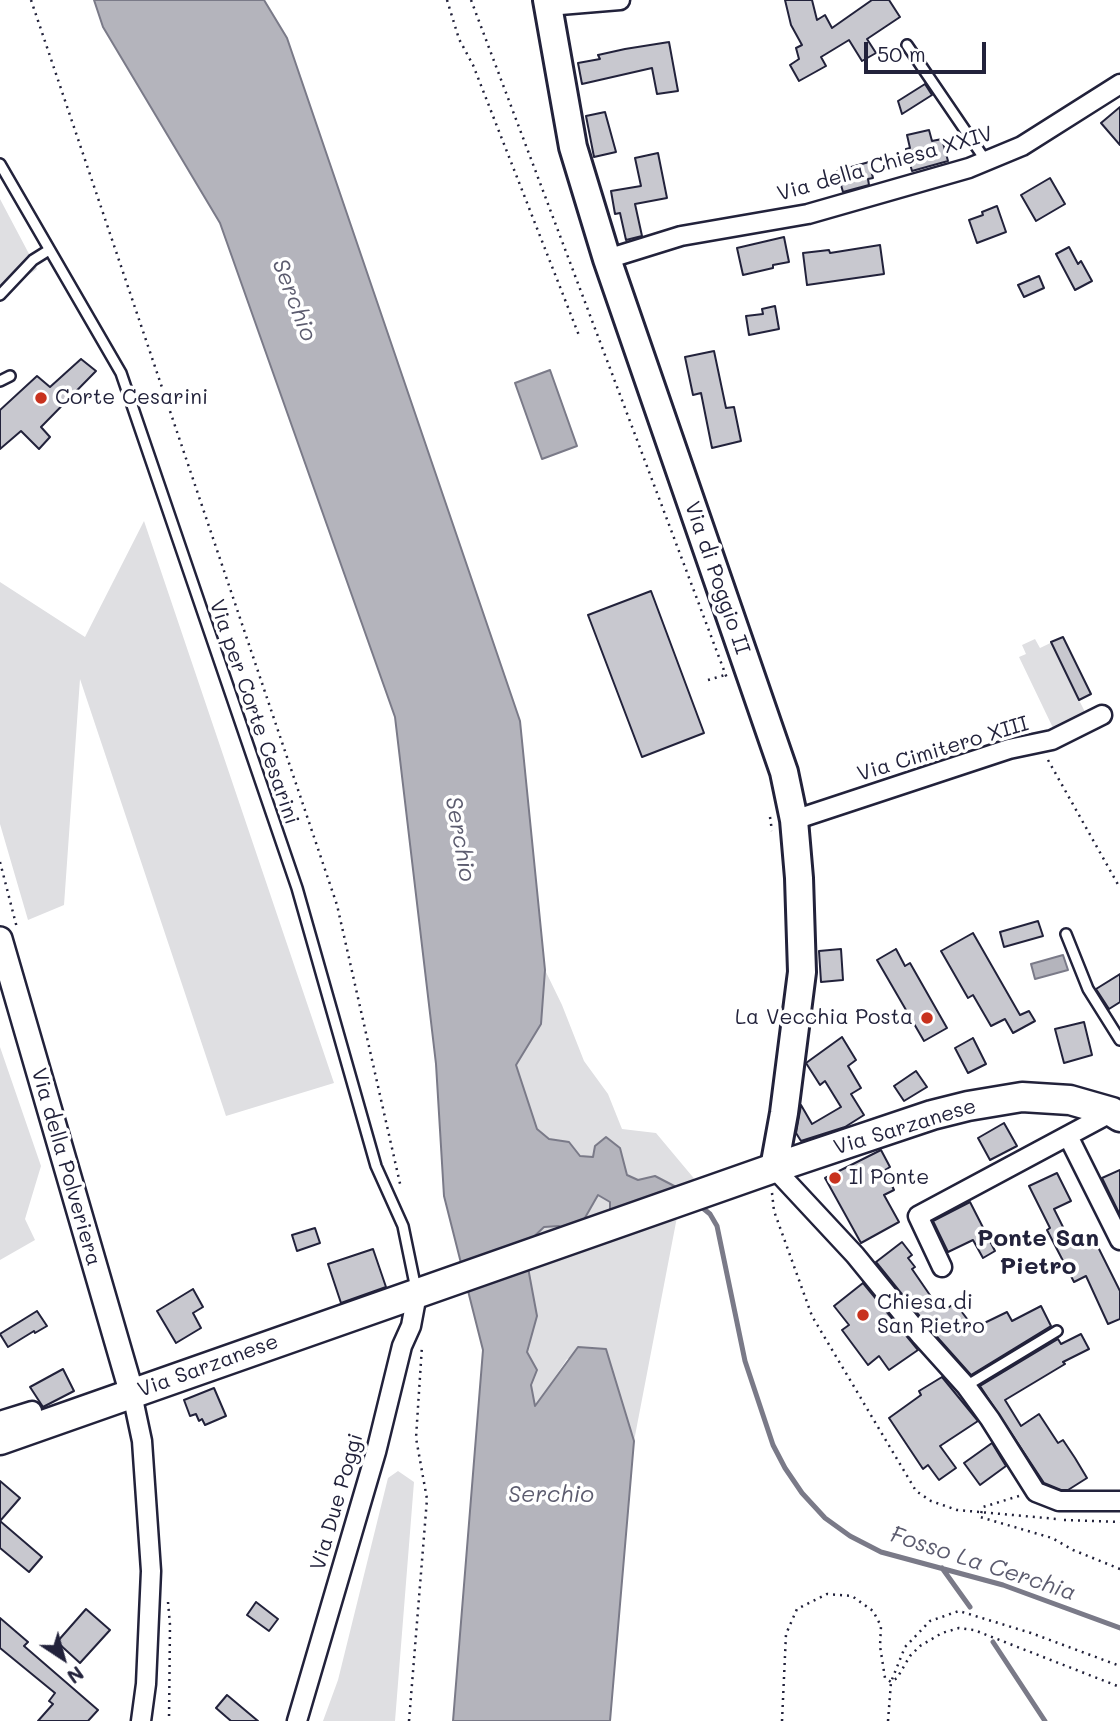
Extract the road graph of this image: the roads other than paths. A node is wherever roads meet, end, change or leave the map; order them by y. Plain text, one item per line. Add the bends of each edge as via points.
1 (620, 0) edge
2 (547, 3) edge
3 (907, 45) dead end
4 (1120, 84) edge
5 (986, 161) junction
6 (0, 164) edge
7 (49, 250) junction
8 (607, 259) junction
9 (0, 295) edge
10 (10, 376) dead end
11 (0, 381) edge
12 (1102, 715) dead end
13 (794, 820) junction
14 (1066, 934) dead end
15 (0, 939) edge
16 (1120, 1040) edge
17 (1117, 1111) edge
18 (1068, 1136) junction
19 (773, 1181) junction
20 (1120, 1240) edge
21 (942, 1267) dead end
22 (417, 1294) junction
23 (1057, 1331) dead end
24 (966, 1387) junction
25 (132, 1394) junction
26 (32, 1411) dead end
27 (0, 1421) edge
28 (0, 1440) edge
29 (1120, 1501) edge
30 (141, 1721) edge
31 (297, 1721) edge

1 - 2 street
2 - 8 main road, Via di Poggio II via 573,147
3 - 5 lane
4 - 5 street, Via della Chiesa XXIV via 1022,146
5 - 8 street, Via della Chiesa XXIV via 808,214 681,236
6 - 7 lane, Via per Corte Cesarini
7 - 9 lane
7 - 22 lane, Via per Corte Cesarini via 121,373 297,888 376,1166 403,1226
8 - 13 main road, Via di Poggio II via 784,772
10 - 11 lane
12 - 13 street, Via Cimitero XIII via 1052,740 1009,749
13 - 19 main road, Via di Poggio II via 802,972
14 - 16 lane via 1088,989
15 - 25 street, Via della Polveriera
17 - 18 street
17 - 19 main road, Via Sarzanese via 1070,1100 1022,1097 982,1104 932,1115
18 - 20 street
18 - 21 street via 918,1216
19 - 22 main road, Via Sarzanese
19 - 24 street via 855,1255
22 - 25 main road, Via Sarzanese
22 - 31 street, Via Due Poggi
23 - 24 lane
24 - 29 street via 1036,1492 1059,1501
25 - 28 main road, Via Sarzanese
25 - 30 street via 142,1441 151,1571
26 - 27 street

